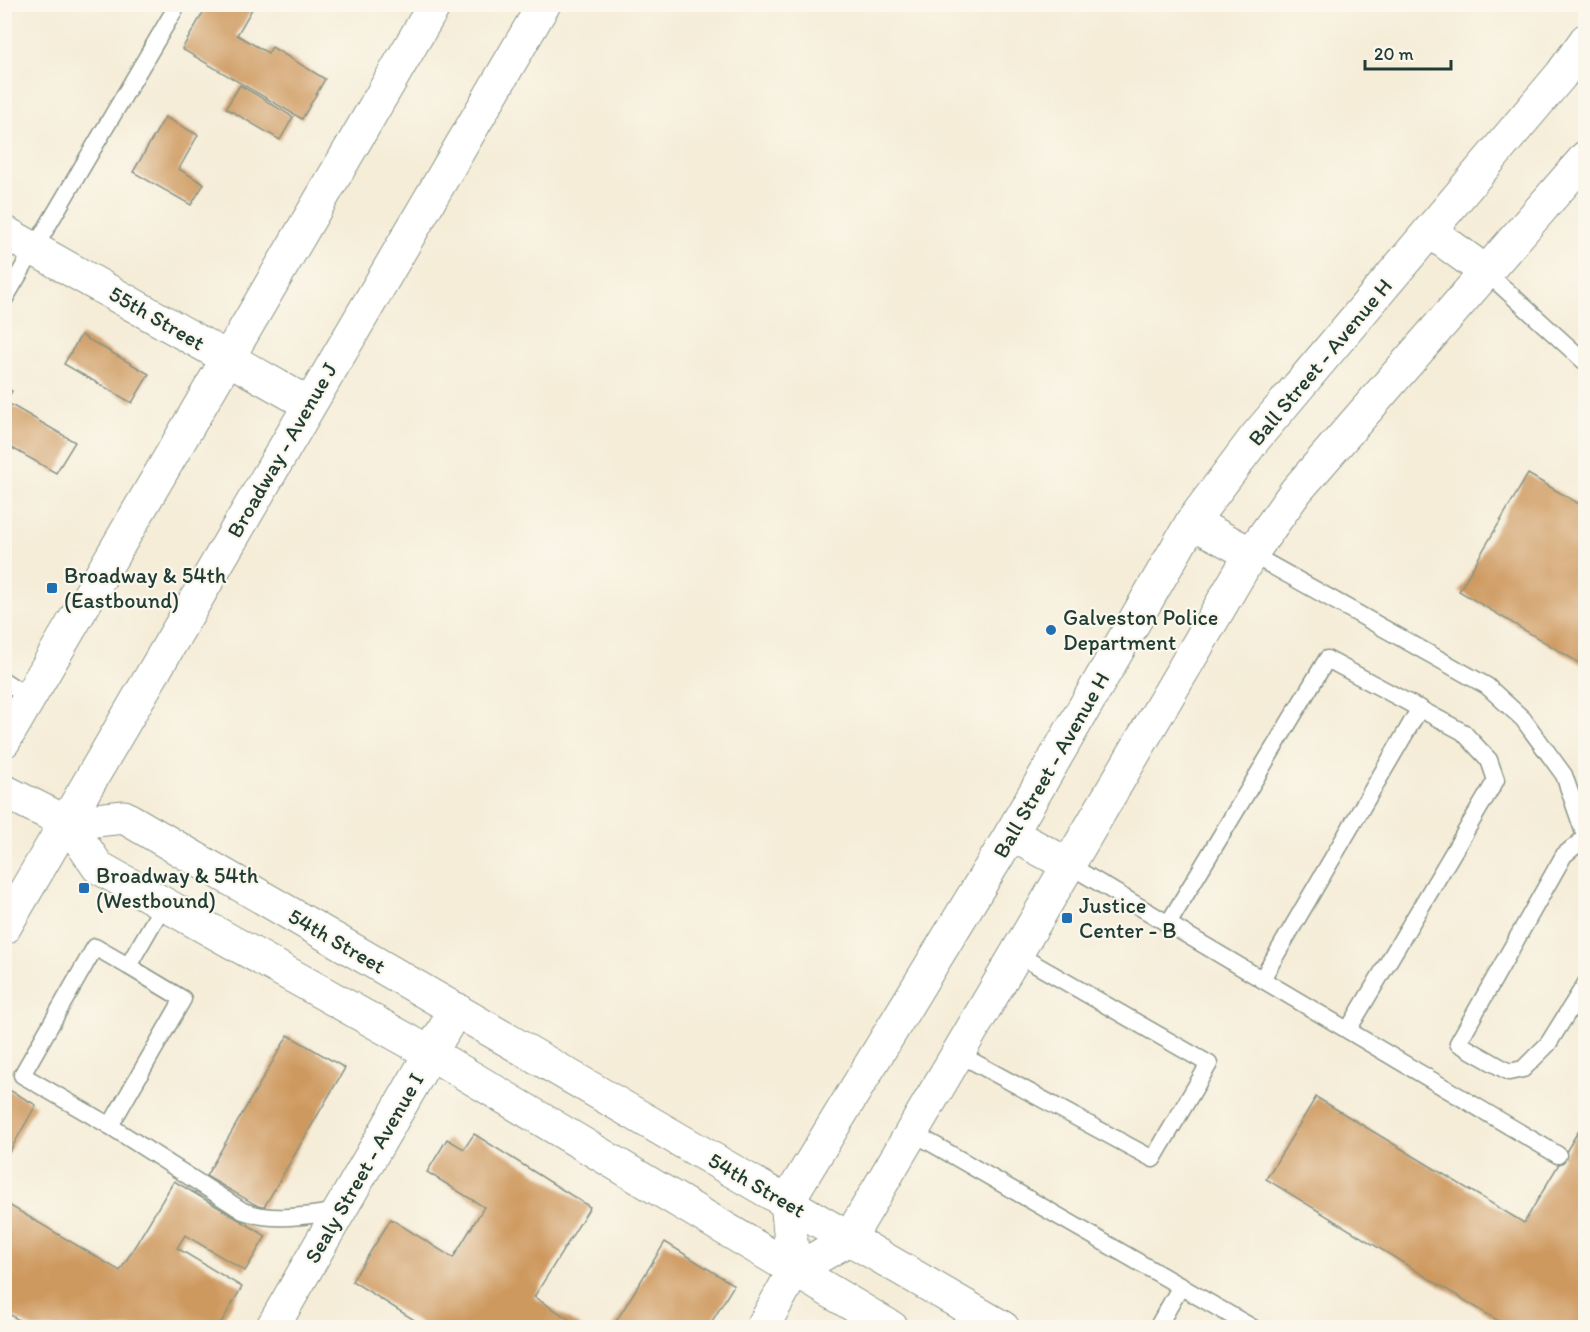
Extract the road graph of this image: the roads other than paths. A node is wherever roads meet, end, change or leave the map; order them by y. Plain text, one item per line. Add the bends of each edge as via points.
1 (178, 4) edge
2 (435, 4) edge
3 (544, 4) edge
4 (1586, 40) edge
5 (1586, 157) edge
6 (4, 231) edge
7 (1431, 232) junction
8 (34, 249) junction
9 (1486, 272) junction
10 (4, 300) edge
11 (228, 358) junction
12 (1584, 361) edge
13 (309, 404) junction
14 (1192, 522) junction
15 (1251, 554) junction
16 (17, 689) edge
17 (1420, 708) junction
18 (4, 741) edge
19 (4, 790) edge
20 (68, 823) junction
21 (1011, 834) junction
22 (1585, 838) edge
23 (1069, 865) junction
24 (164, 904) junction
25 (1168, 924) junction
26 (4, 928) edge
27 (1017, 954) junction
28 (128, 966) junction
29 (1262, 979) junction
30 (1586, 984) edge
31 (456, 1009) junction
32 (1348, 1030) junction
33 (430, 1053) junction
34 (959, 1054) junction
35 (110, 1126) junction
36 (912, 1132) junction
37 (1558, 1155) dead end
38 (788, 1202) junction
39 (341, 1211) junction
40 (849, 1239) junction
41 (794, 1271) junction
42 (1181, 1286) junction
43 (272, 1328) edge
44 (762, 1328) edge
45 (892, 1328) edge
46 (1003, 1328) edge
47 (1157, 1328) edge
48 (1253, 1328) edge

1 - 8 lane
2 - 11 street
3 - 13 street, Broadway - Avenue J
4 - 7 street, Ball Street - Avenue H
5 - 9 street
6 - 8 street, 55th Street
7 - 9 street
7 - 14 street, Ball Street - Avenue H via 1255,438
8 - 10 lane
8 - 11 street, 55th Street
9 - 12 lane
9 - 15 street via 1296,491
11 - 13 street, 55th Street
11 - 16 street
13 - 20 street, Broadway - Avenue J
14 - 15 street
14 - 21 street, Ball Street - Avenue H
15 - 22 lane via 1487,686 1523,719 1564,775
15 - 23 street
16 - 18 street
17 - 25 lane via 1327,659
17 - 29 lane
17 - 32 lane via 1463,732 1489,760 1496,780
19 - 20 street
20 - 24 street via 98,867
20 - 26 street, Broadway - Avenue J
20 - 31 street, 54th Street via 124,818
21 - 23 street
21 - 38 street, Ball Street - Avenue H
22 - 30 lane via 1564,855 1458,1043 1509,1072 1523,1069 1548,1044
23 - 25 lane
23 - 27 street
24 - 28 lane
24 - 33 street
25 - 29 lane
27 - 34 street
27 - 34 lane via 1209,1064 1153,1159
28 - 35 lane via 183,999
28 - 35 lane via 95,947 22,1075
29 - 32 lane
31 - 33 street, Sealy Street - Avenue I
31 - 38 street, 54th Street
32 - 37 lane
33 - 39 street, Sealy Street - Avenue I
33 - 41 street
34 - 36 street
35 - 39 lane via 243,1211 261,1218
36 - 40 street
36 - 42 lane
38 - 40 street, 54th Street
38 - 41 street
39 - 43 street, Sealy Street - Avenue I
40 - 41 street
40 - 46 street, 54th Street
41 - 44 street
41 - 45 street
42 - 47 lane
42 - 48 lane

